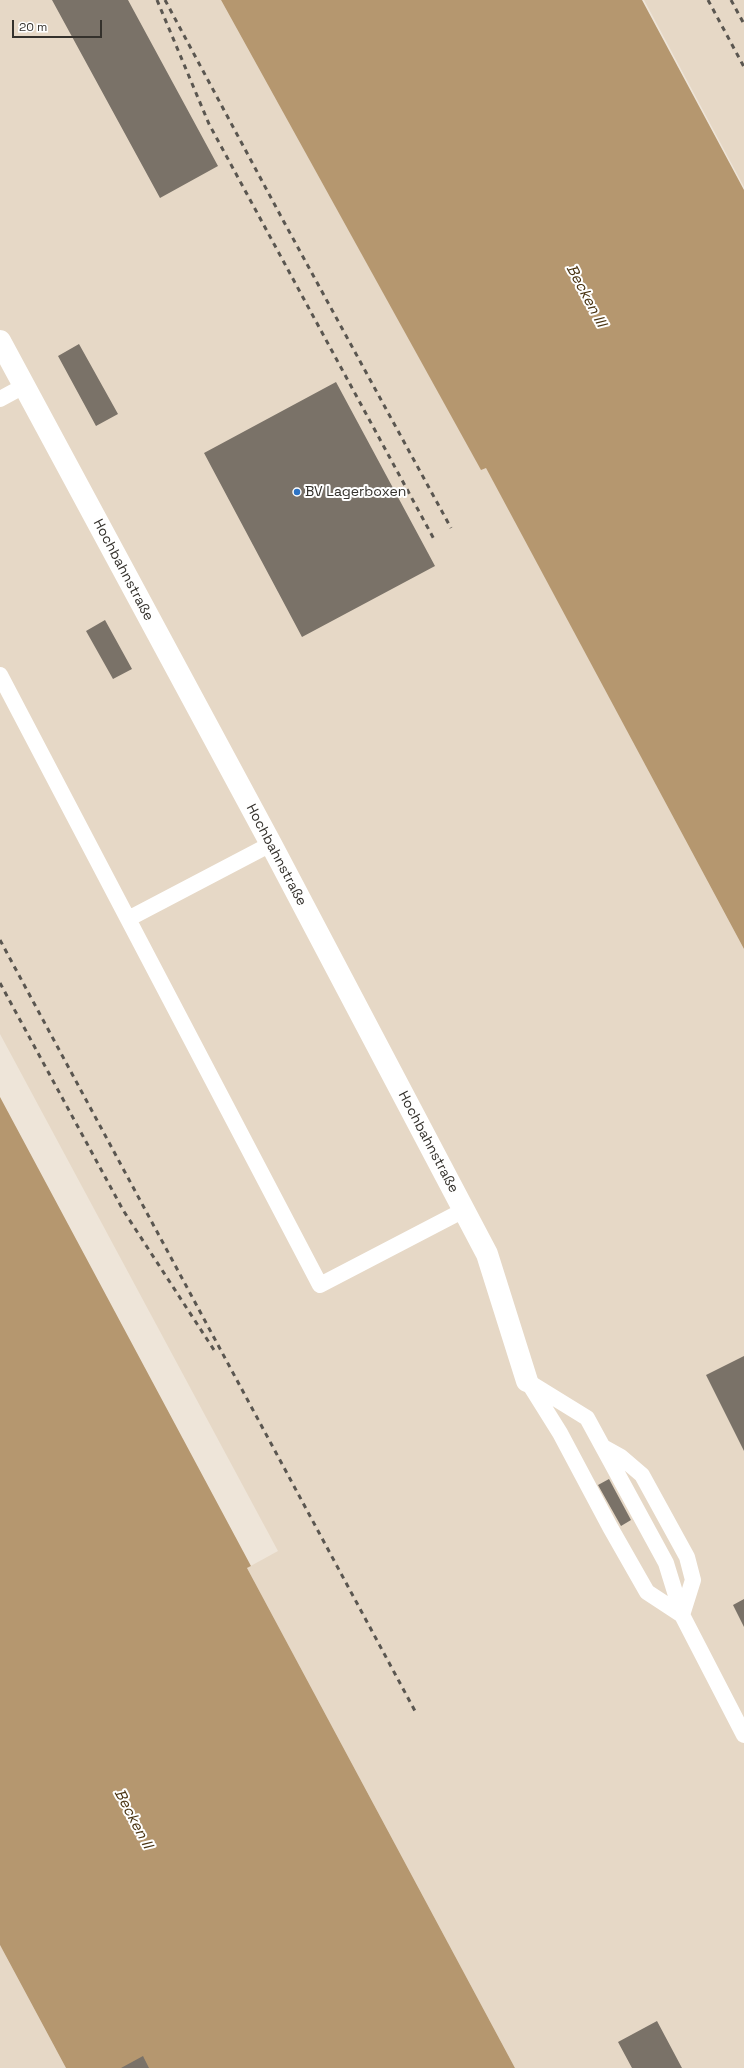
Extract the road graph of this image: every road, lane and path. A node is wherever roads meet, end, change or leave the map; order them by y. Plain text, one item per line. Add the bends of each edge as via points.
1 (0, 341) edge
2 (24, 386) junction
3 (0, 399) edge
4 (0, 675) edge
5 (271, 844) junction
6 (128, 919) junction
7 (464, 1210) junction
8 (527, 1381) junction
9 (602, 1447) junction
10 (682, 1615) junction
11 (744, 1735) edge

1 - 2 street, Hochbahnstraße
2 - 3 lane
2 - 5 street, Hochbahnstraße
4 - 6 lane
5 - 6 lane
5 - 7 street, Hochbahnstraße
6 - 7 lane via 320,1285
7 - 8 street, Hochbahnstraße via 487,1254
8 - 9 lane via 587,1418
8 - 10 lane via 560,1433 648,1592
9 - 10 lane via 666,1563
9 - 10 lane via 642,1475 687,1557 693,1580
10 - 11 lane

